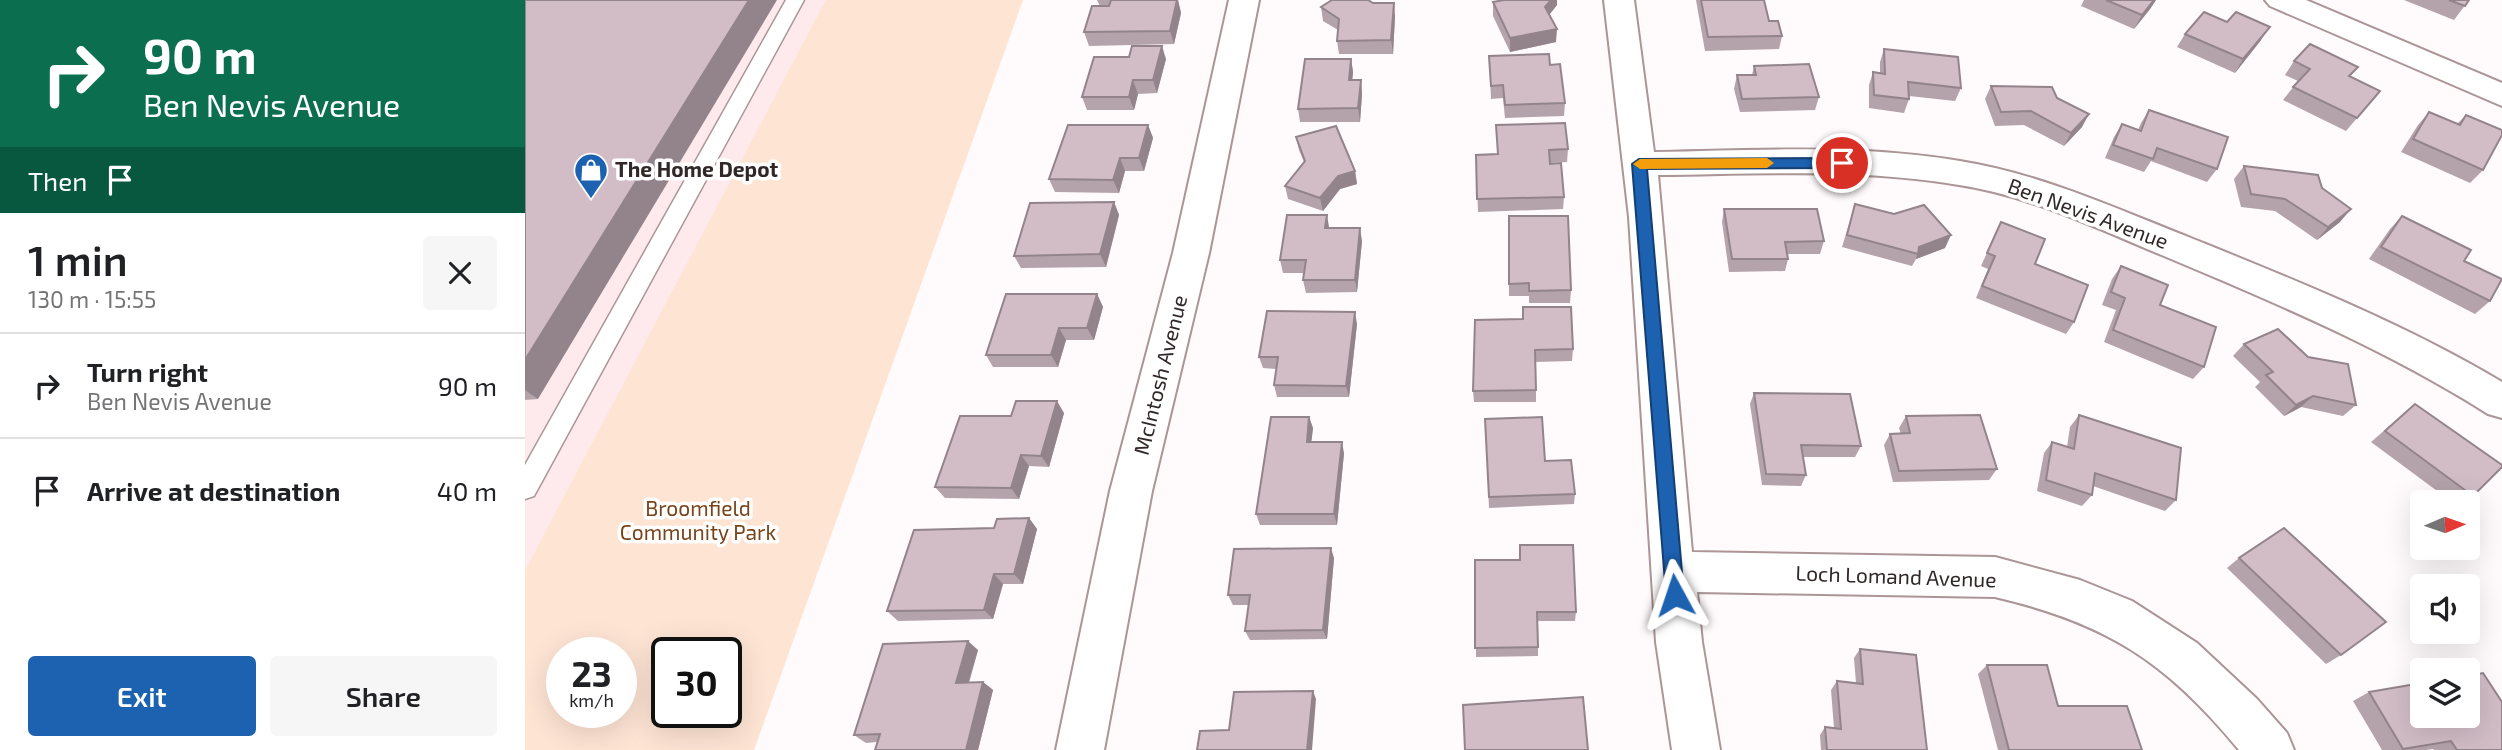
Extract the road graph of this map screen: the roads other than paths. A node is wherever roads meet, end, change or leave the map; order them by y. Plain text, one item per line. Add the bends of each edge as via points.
1 (795, 0) edge
2 (1244, 0) edge
3 (1619, 0) edge
4 (2280, 0) edge
5 (2502, 96) edge
6 (1639, 164) junction
7 (2502, 402) edge
8 (525, 488) edge
9 (1673, 572) junction
10 (1080, 750) edge
11 (1696, 750) edge
12 (2270, 750) edge

1 - 8 lane
2 - 10 street, McIntosh Avenue via 1191,253 1131,491
3 - 6 street
4 - 5 street
6 - 7 street, Ben Nevis Avenue via 1907,165 2009,184 2060,199 2313,302 2390,337
6 - 9 street
9 - 11 street
9 - 12 street, Loch Lomand Avenue via 1995,577 2041,586 2087,601 2165,645 2206,678

